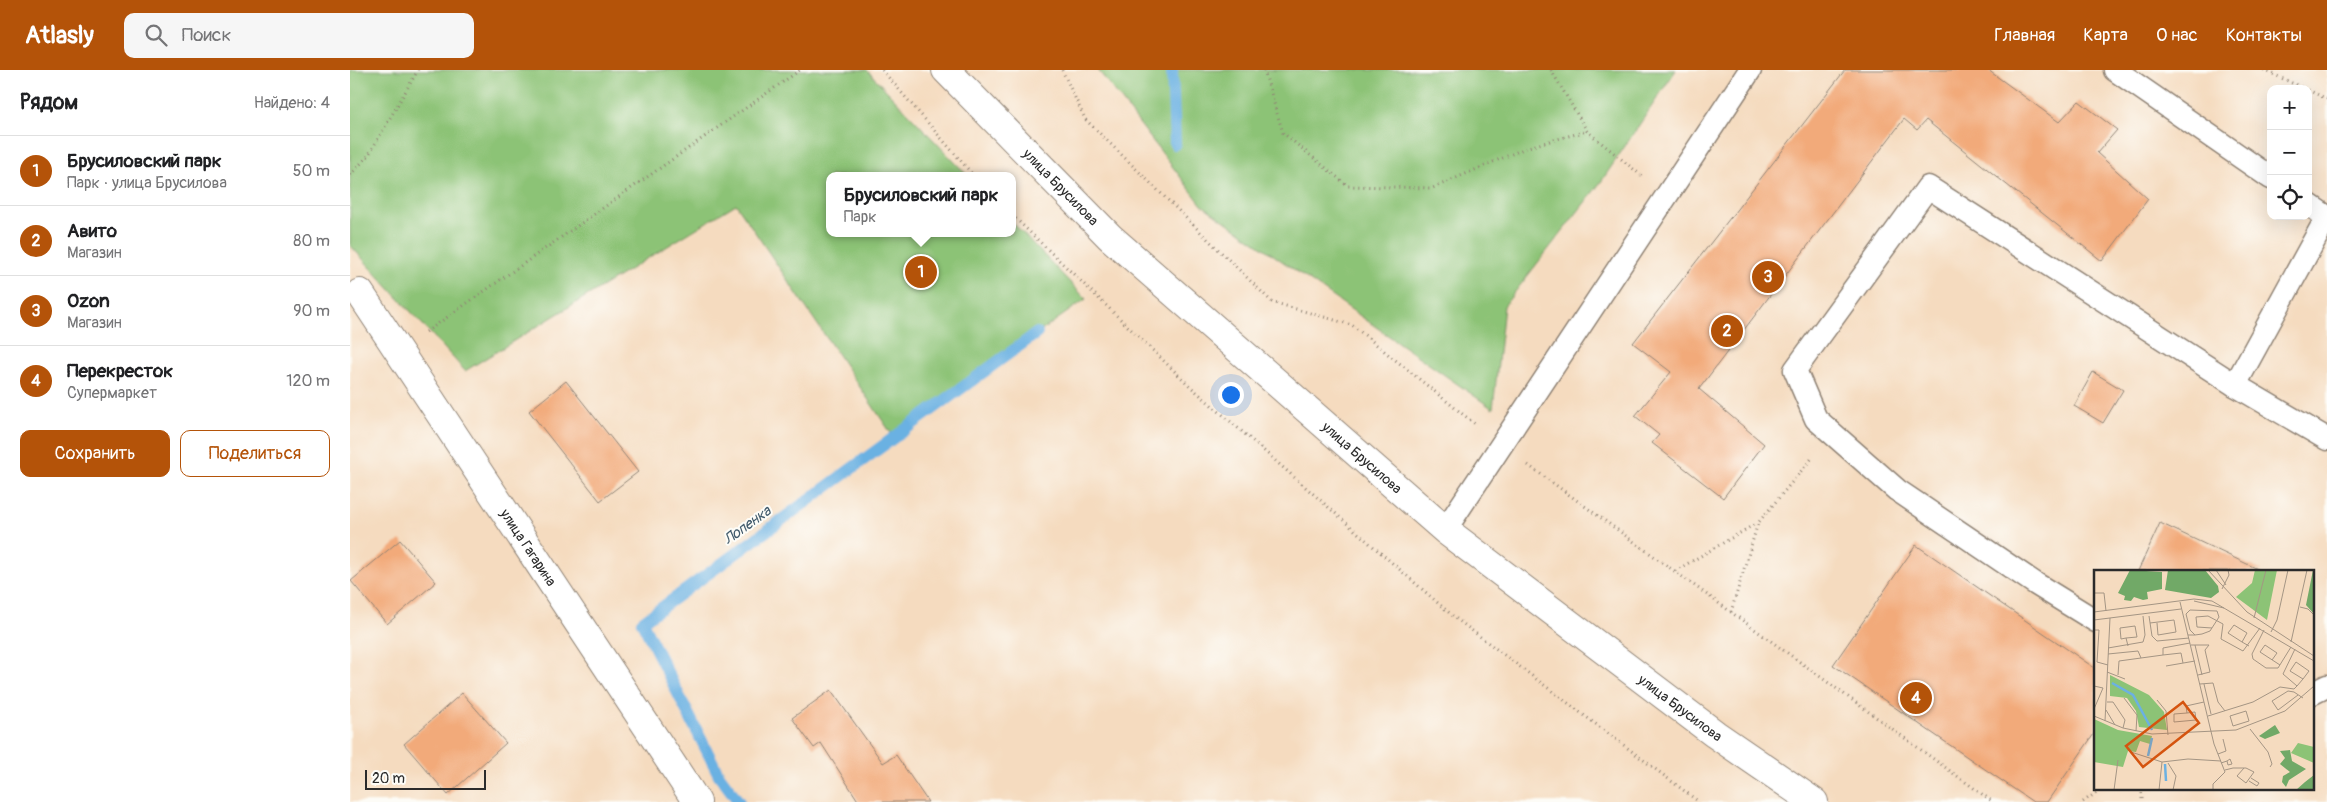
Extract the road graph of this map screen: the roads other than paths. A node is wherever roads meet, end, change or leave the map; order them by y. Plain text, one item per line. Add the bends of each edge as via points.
1 (946, 70) edge
2 (1750, 70) edge
3 (2115, 70) edge
4 (2267, 175) edge
5 (2312, 207) edge
6 (360, 293) dead end
7 (2235, 385) junction
8 (2327, 439) edge
9 (1445, 530) junction
10 (2094, 620) edge
11 (2327, 686) edge
12 (2314, 692) edge
13 (697, 802) edge
14 (1814, 802) edge

1 - 9 street, улица Брусилова via 1110,237
2 - 9 lane
3 - 4 lane
5 - 7 lane via 2327,217
6 - 13 street, улица Гагарина
7 - 8 lane
7 - 10 lane via 1928,188 1795,370 1816,419 1897,490
9 - 14 street, улица Брусилова via 1715,734
11 - 12 lane

